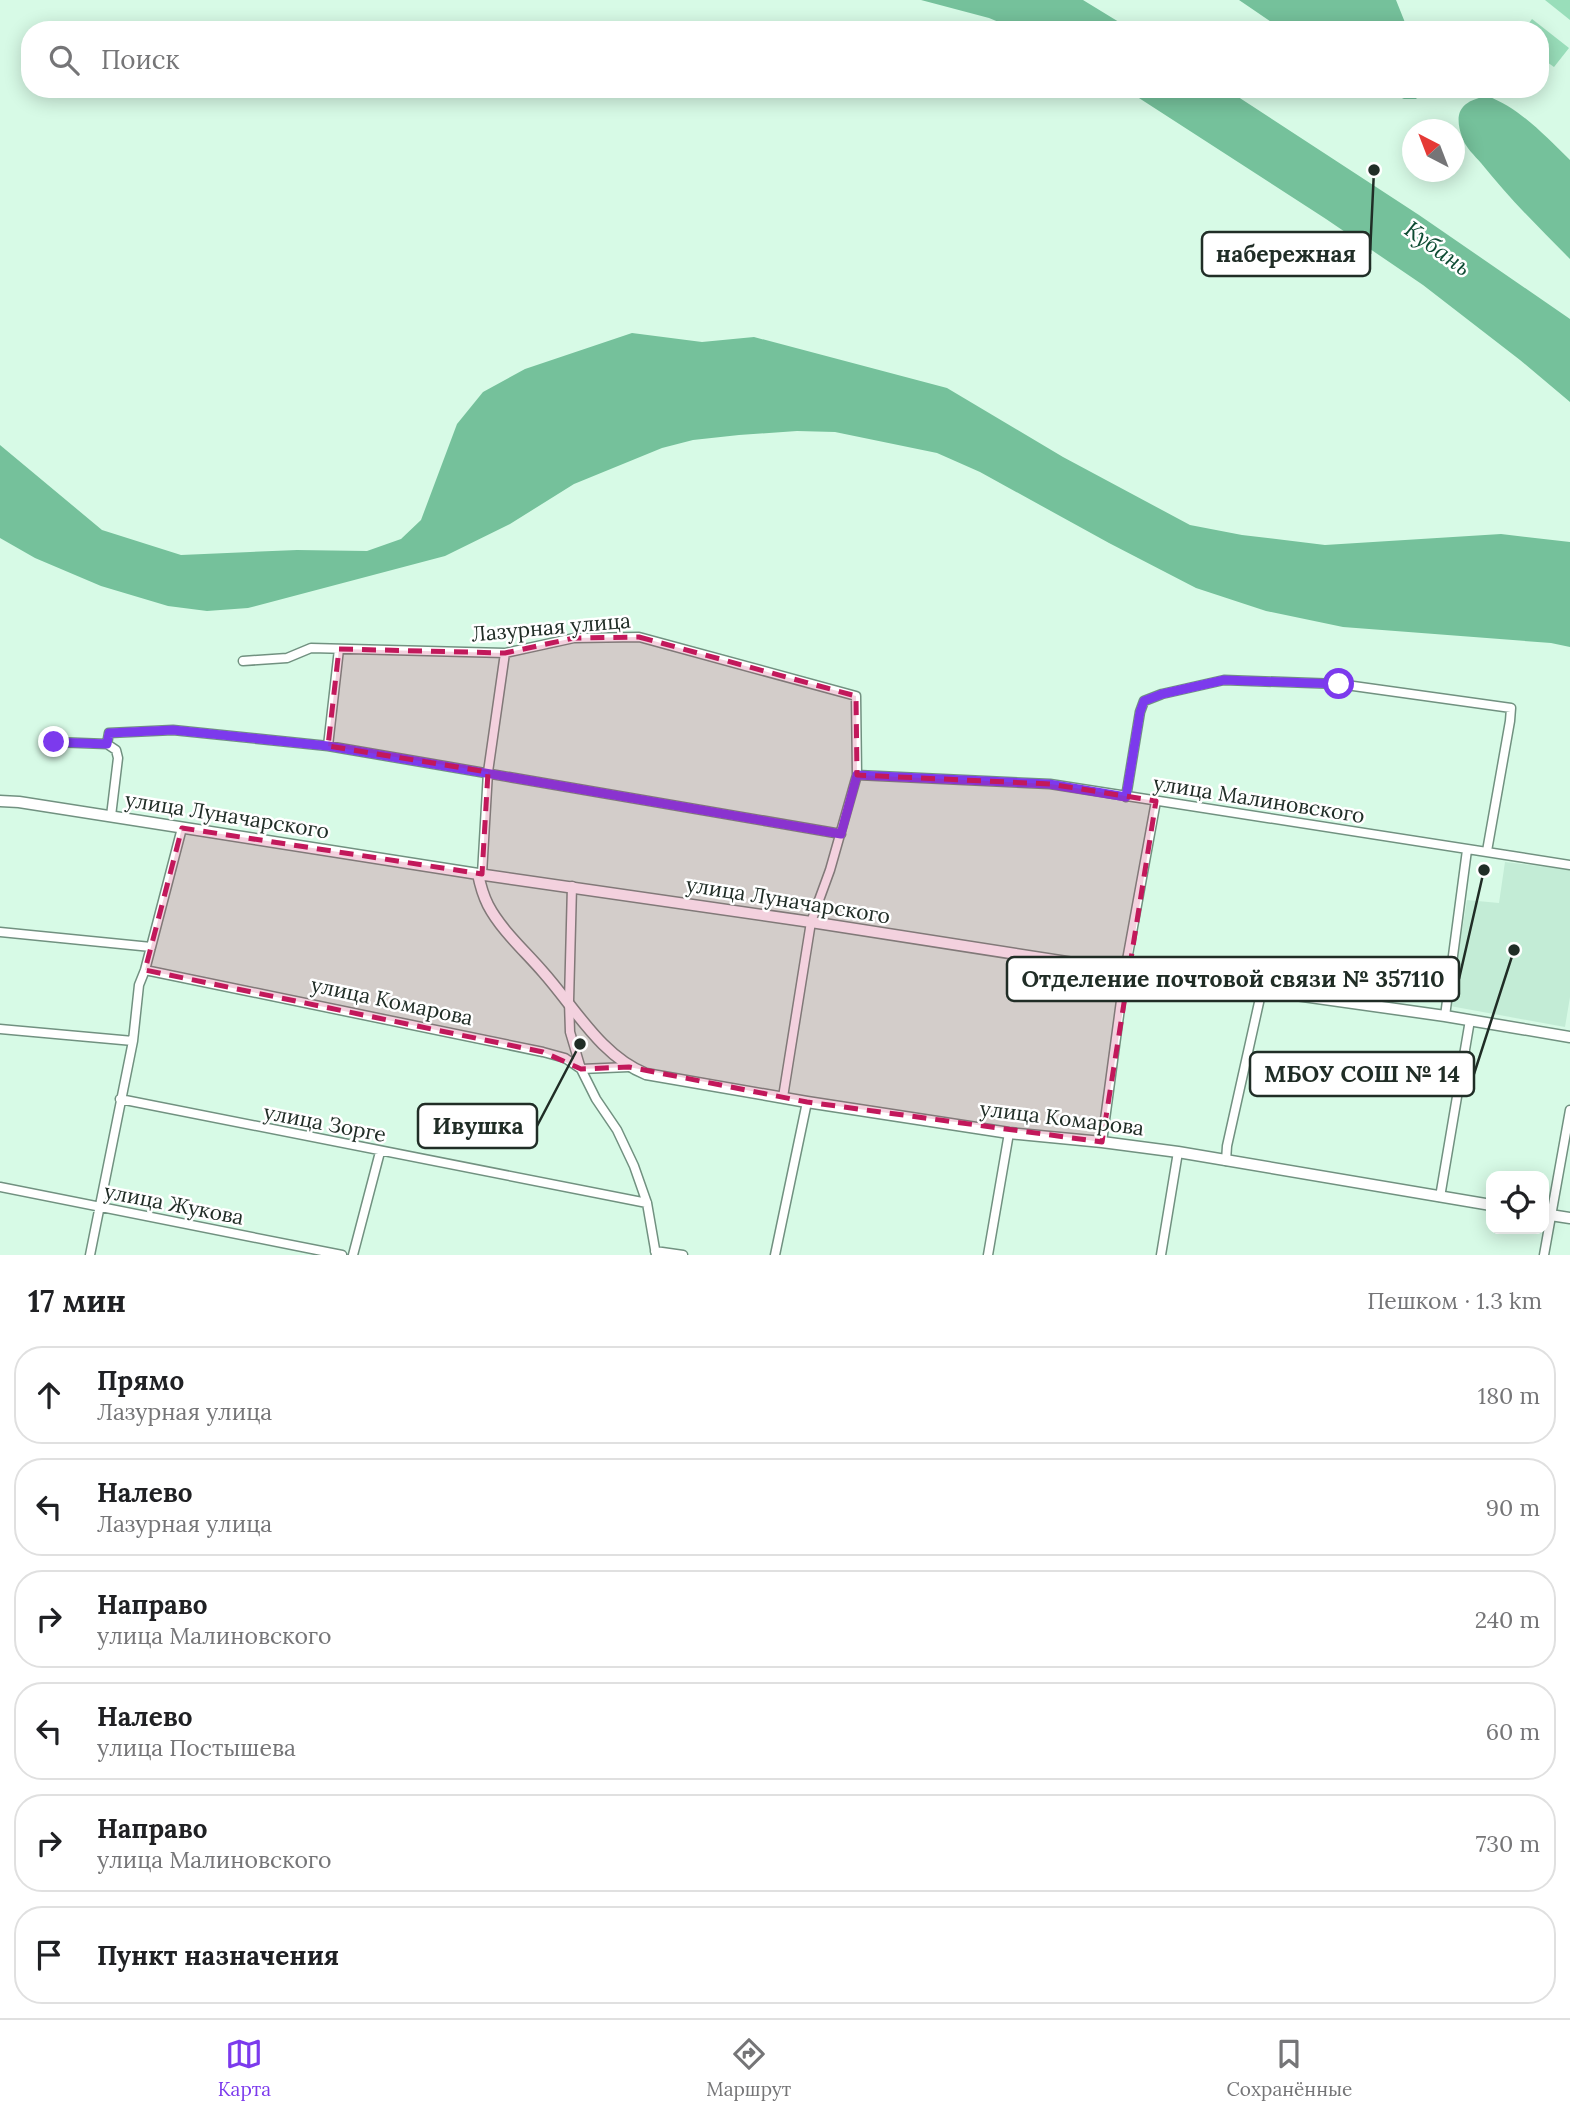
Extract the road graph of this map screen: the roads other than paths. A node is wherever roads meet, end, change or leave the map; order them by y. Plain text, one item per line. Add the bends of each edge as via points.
1 (339, 649) junction
2 (505, 653) junction
3 (243, 661) dead end
4 (54, 742) dead end
5 (107, 744) junction
6 (328, 746) junction
7 (488, 772) junction
8 (857, 775) junction
9 (1126, 797) junction
10 (0, 801) edge
11 (1156, 801) junction
12 (110, 816) junction
13 (182, 828) junction
14 (841, 834) junction
15 (1467, 850) junction
16 (1487, 851) junction
17 (1570, 865) edge
18 (480, 874) junction
19 (572, 886) junction
20 (811, 922) junction
21 (0, 933) edge
22 (151, 947) junction
23 (145, 970) junction
24 (1125, 971) junction
25 (1262, 989) junction
26 (569, 1002) junction
27 (1445, 1016) junction
28 (1470, 1020) junction
29 (0, 1029) edge
30 (1570, 1037) edge
31 (133, 1041) junction
32 (629, 1067) junction
33 (581, 1069) junction
34 (783, 1097) junction
35 (120, 1099) junction
36 (807, 1102) junction
37 (1570, 1110) edge
38 (1009, 1133) junction
39 (1102, 1142) junction
40 (380, 1152) junction
41 (1178, 1152) junction
42 (1226, 1161) junction
43 (0, 1187) edge
44 (1440, 1197) junction
45 (647, 1203) junction
46 (1486, 1204) edge
47 (99, 1207) junction
48 (1549, 1209) edge
49 (1549, 1214) edge
50 (1570, 1218) edge
51 (1546, 1234) edge
52 (656, 1253) edge
53 (90, 1255) edge
54 (342, 1255) edge
55 (353, 1255) edge
56 (682, 1255) edge
57 (775, 1255) edge
58 (988, 1255) edge
59 (1161, 1255) edge
60 (1544, 1255) edge

1 - 2 street, Лазурная улица
1 - 3 street, Лазурная улица via 311,648 287,658
1 - 6 street
2 - 7 street
2 - 8 street, Лазурная улица via 575,638 639,637 856,696
4 - 5 street
5 - 6 street via 109,733 173,730
5 - 12 street via 118,758
6 - 7 street
7 - 14 street
7 - 18 street
8 - 9 street, улица Малиновского via 1049,784
8 - 14 street
9 - 11 street, улица Малиновского
9 - 16 street via 1140,712 1144,701 1162,694 1224,680 1339,684 1511,708
10 - 12 street, улица Луначарского
11 - 15 street, улица Малиновского
11 - 24 street
12 - 13 street, улица Луначарского
13 - 18 street, улица Луначарского
13 - 22 street
14 - 20 street
15 - 16 street, улица Малиновского
15 - 27 street
16 - 17 street, улица Малиновского
18 - 19 street, улица Луначарского
18 - 26 street, улица Комарова via 483,893 497,919
19 - 20 street, улица Луначарского
19 - 26 street
20 - 24 street, улица Луначарского
20 - 34 street
21 - 22 street
22 - 23 street
23 - 31 street
23 - 33 street, улица Комарова via 543,1052 565,1058
24 - 25 street, улица Луначарского
24 - 39 street
25 - 27 street, улица Луначарского
25 - 42 street
26 - 32 street, улица Комарова via 596,1038
26 - 33 street via 570,1032
27 - 28 street, улица Луначарского
28 - 30 street, улица Луначарского
28 - 44 street
29 - 31 street
31 - 35 street
32 - 33 street, улица Комарова
32 - 34 street, улица Комарова via 646,1074
33 - 45 street via 617,1130
34 - 36 street, улица Комарова
35 - 40 street, улица Зорге
35 - 47 street
36 - 38 street, улица Комарова
36 - 57 street
37 - 48 street
38 - 39 street, улица Комарова
38 - 58 street
39 - 41 street, улица Комарова
40 - 45 street, улица Зорге
40 - 55 street
41 - 42 street, улица Комарова
41 - 59 street
42 - 44 street, улица Комарова
43 - 47 street, улица Жукова
44 - 46 street, улица Комарова
45 - 52 street
47 - 53 street
47 - 54 street, улица Жукова
49 - 50 street
51 - 60 street
52 - 56 street

